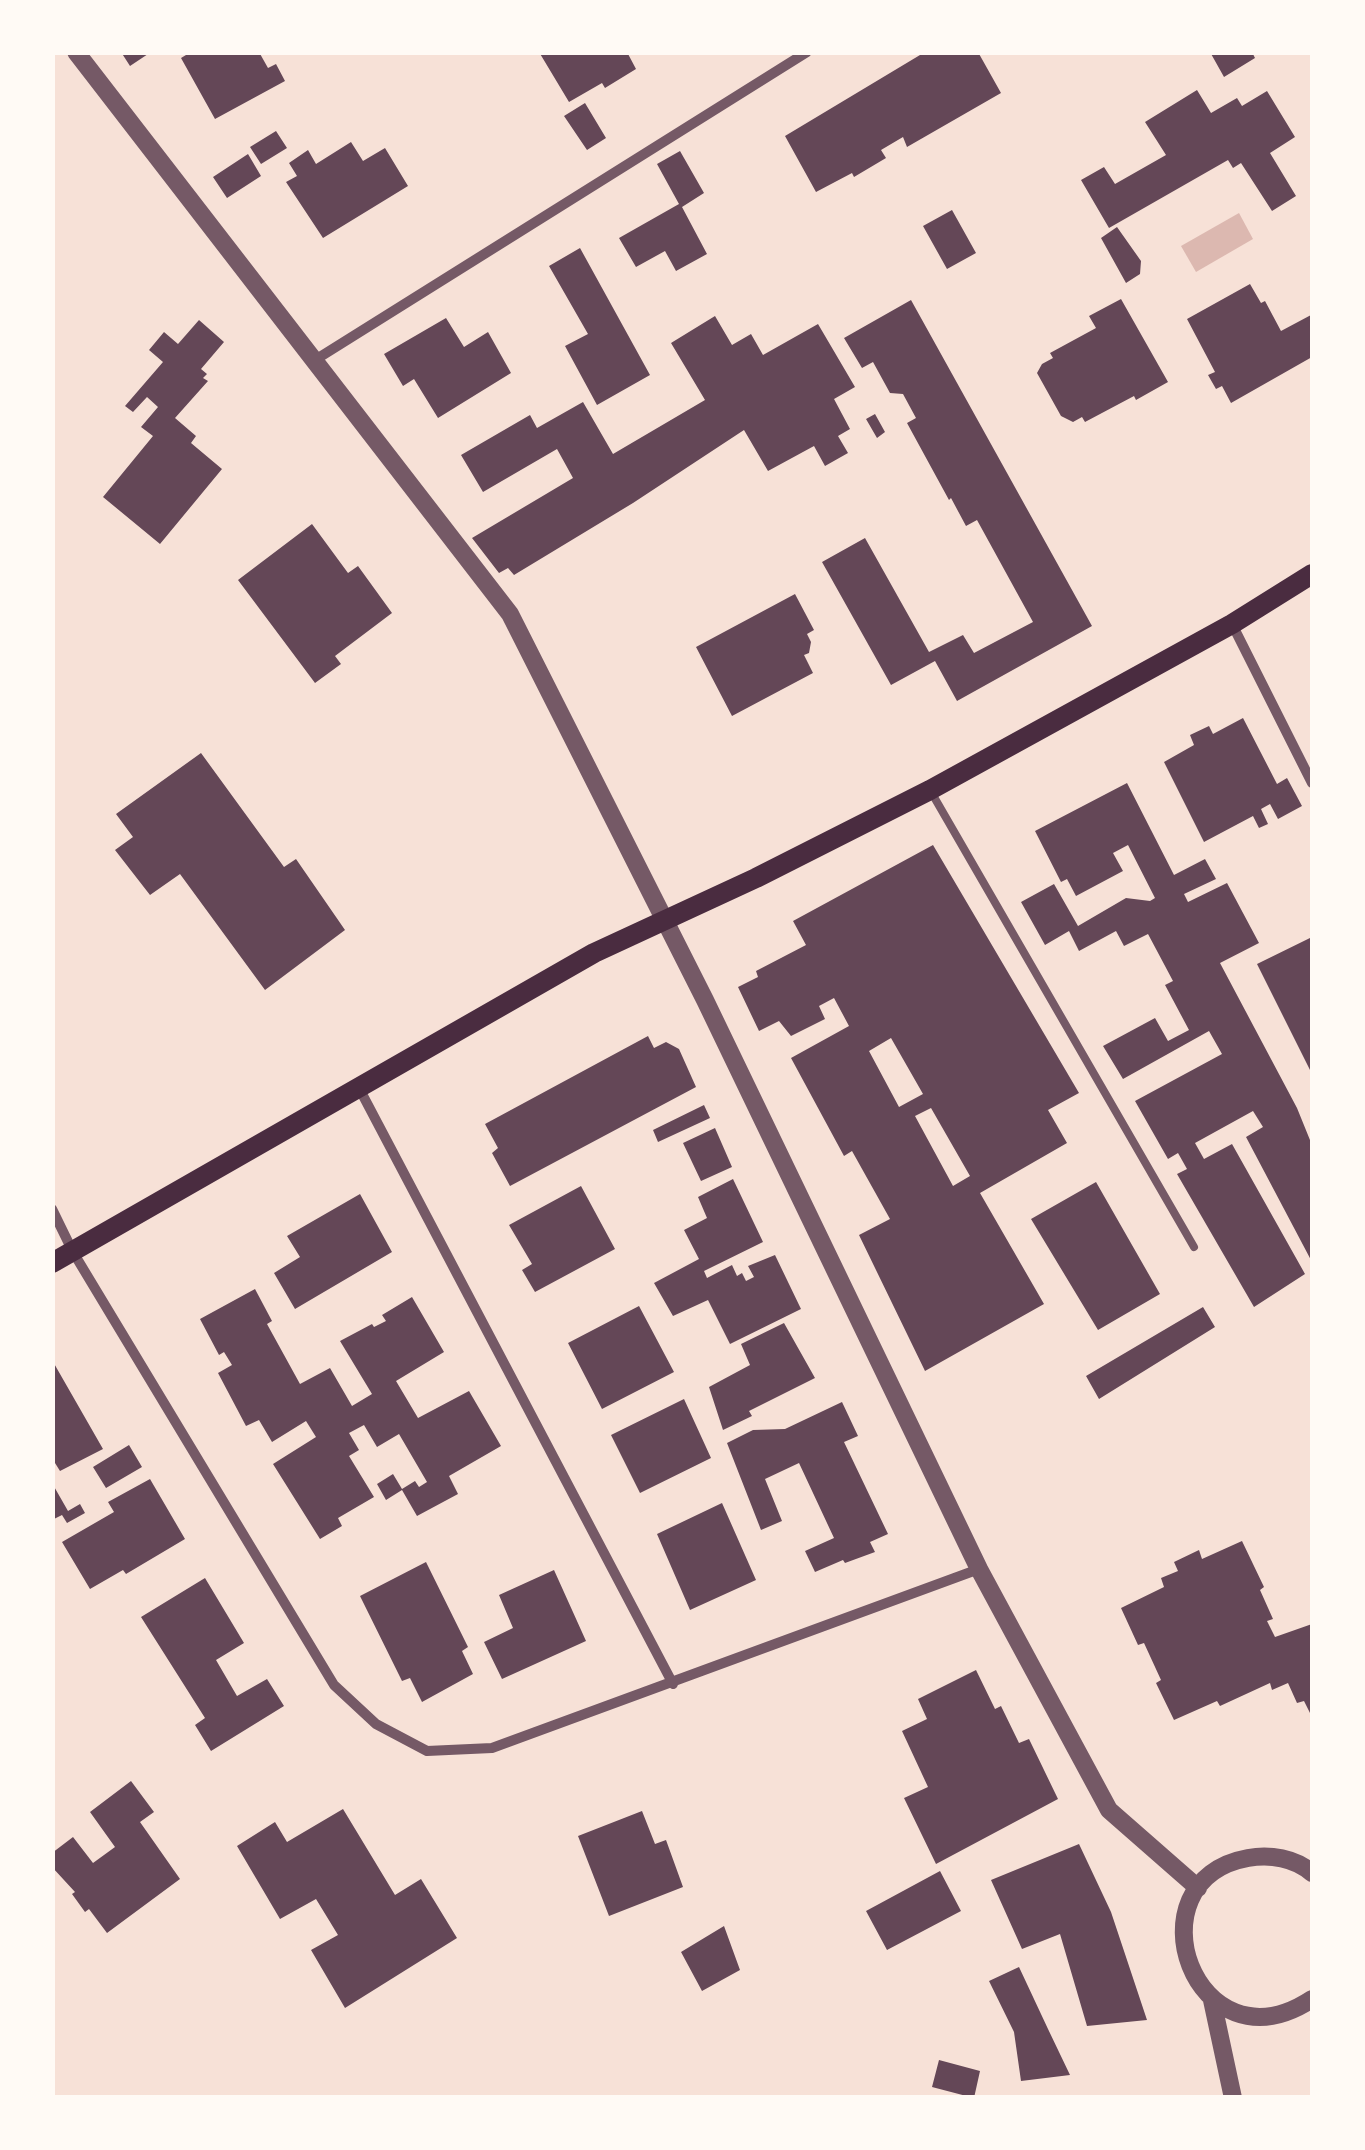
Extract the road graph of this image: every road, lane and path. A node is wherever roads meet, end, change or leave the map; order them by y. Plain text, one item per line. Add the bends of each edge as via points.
1 (76, 52) edge
2 (807, 52) edge
3 (315, 360) junction
4 (1312, 574) edge
5 (1232, 624) junction
6 (1312, 783) edge
7 (930, 790) junction
8 (664, 922) junction
9 (358, 1087) junction
10 (52, 1210) edge
11 (1194, 1247) dead end
12 (73, 1252) junction
13 (52, 1263) edge
14 (979, 1570) junction
15 (673, 1684) junction
16 (1312, 1874) edge
17 (1198, 1888) junction
18 (1212, 2000) junction
19 (1312, 2000) edge
20 (1232, 2098) edge

1 - 3 street
2 - 3 street
3 - 8 street via 510,614
4 - 5 main road
5 - 6 street
5 - 7 main road
7 - 8 main road
7 - 11 lane
8 - 9 main road via 594,952
8 - 14 street
9 - 12 main road
9 - 15 street
10 - 12 street
12 - 13 main road
12 - 15 street via 334,1685 376,1724 427,1752 492,1748
14 - 15 street
14 - 17 street via 1110,1810
16 - 17 street via 1285,1858 1261,1856 1237,1860
17 - 18 street via 1182,1934 1185,1959
18 - 19 street via 1254,2017 1276,2016
18 - 20 street

